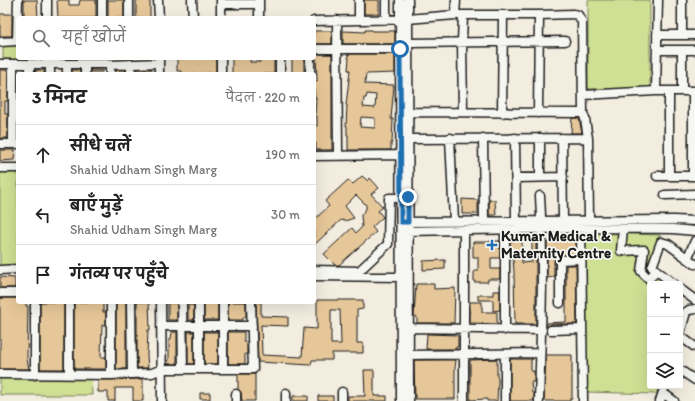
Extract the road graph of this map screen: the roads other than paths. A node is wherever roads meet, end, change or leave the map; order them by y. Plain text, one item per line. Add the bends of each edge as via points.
1 (18, 0) edge
2 (47, 0) edge
3 (102, 0) edge
4 (129, 0) edge
5 (158, 0) edge
6 (192, 0) edge
7 (359, 0) edge
8 (386, 0) edge
9 (400, 0) edge
10 (408, 0) edge
11 (456, 0) edge
12 (658, 0) edge
13 (682, 0) edge
14 (221, 2) edge
15 (259, 2) edge
16 (459, 15) junction
17 (503, 15) junction
18 (538, 15) junction
19 (18, 16) edge
20 (47, 16) edge
21 (102, 16) edge
22 (129, 16) edge
23 (158, 16) edge
24 (193, 16) edge
25 (221, 16) edge
26 (259, 16) edge
27 (386, 19) junction
28 (404, 19) junction
29 (316, 20) edge
30 (337, 20) junction
31 (359, 20) junction
32 (657, 35) junction
33 (682, 35) junction
34 (695, 35) edge
35 (0, 42) edge
36 (16, 42) edge
37 (462, 42) junction
38 (502, 42) junction
39 (538, 42) junction
40 (565, 42) dead end
41 (408, 43) junction
42 (316, 49) edge
43 (338, 49) junction
44 (400, 49) junction
45 (657, 50) junction
46 (682, 50) junction
47 (695, 50) edge
48 (159, 60) edge
49 (221, 60) edge
50 (280, 60) edge
51 (310, 60) edge
52 (0, 64) edge
53 (13, 64) junction
54 (30, 64) junction
55 (50, 64) junction
56 (67, 64) junction
57 (85, 64) junction
58 (131, 64) junction
59 (110, 70) edge
60 (30, 72) edge
61 (50, 72) edge
62 (67, 72) edge
63 (85, 72) edge
64 (131, 72) edge
65 (159, 72) edge
66 (221, 72) edge
67 (280, 72) edge
68 (310, 72) edge
69 (656, 91) junction
70 (669, 91) junction
71 (682, 91) junction
72 (694, 91) edge
73 (583, 95) junction
74 (408, 112) junction
75 (463, 112) junction
76 (502, 113) junction
77 (538, 113) junction
78 (583, 113) junction
79 (408, 138) junction
80 (450, 138) junction
81 (483, 138) junction
82 (515, 138) junction
83 (540, 138) junction
84 (562, 138) junction
85 (588, 138) junction
86 (0, 144) edge
87 (16, 144) edge
88 (338, 155) junction
89 (401, 155) junction
90 (316, 156) edge
91 (0, 168) edge
92 (16, 168) edge
93 (657, 176) dead end
94 (669, 176) junction
95 (694, 176) edge
96 (540, 177) junction
97 (563, 177) junction
98 (516, 178) junction
99 (665, 194) dead end
100 (695, 194) edge
101 (540, 196) dead end
102 (401, 198) junction
103 (563, 220) junction
104 (589, 220) junction
105 (454, 221) junction
106 (484, 221) junction
107 (516, 221) junction
108 (542, 221) junction
109 (695, 221) edge
110 (405, 222) junction
111 (623, 228) junction
112 (542, 229) junction
113 (581, 229) junction
114 (464, 230) junction
115 (505, 230) junction
116 (405, 231) junction
117 (695, 231) edge
118 (695, 240) edge
119 (581, 259) junction
120 (687, 259) junction
121 (695, 264) edge
122 (16, 269) edge
123 (0, 270) edge
124 (316, 270) edge
125 (656, 271) junction
126 (316, 276) edge
127 (401, 277) junction
128 (670, 281) edge
129 (683, 291) edge
130 (0, 293) edge
131 (16, 293) edge
132 (695, 300) edge
133 (560, 303) dead end
134 (35, 304) edge
135 (69, 304) edge
136 (111, 304) edge
137 (131, 304) edge
138 (161, 304) edge
139 (182, 304) edge
140 (199, 304) edge
141 (223, 304) edge
142 (251, 304) edge
143 (695, 309) edge
144 (161, 326) junction
145 (182, 326) junction
146 (199, 326) junction
147 (223, 326) junction
148 (252, 326) junction
149 (683, 326) edge
150 (409, 328) junction
151 (582, 329) junction
152 (464, 330) junction
153 (505, 330) junction
154 (542, 330) junction
155 (551, 330) dead end
156 (683, 336) edge
157 (683, 338) edge
158 (695, 338) edge
159 (695, 347) edge
160 (540, 353) junction
161 (505, 354) junction
162 (409, 355) junction
163 (464, 355) junction
164 (182, 369) junction
165 (199, 369) junction
166 (223, 369) junction
167 (162, 370) junction
168 (683, 372) edge
169 (0, 374) edge
170 (69, 374) junction
171 (132, 374) junction
172 (35, 375) junction
173 (111, 375) junction
174 (695, 380) edge
175 (663, 393) edge
176 (162, 401) edge
177 (401, 401) edge
178 (409, 401) edge
179 (464, 401) edge
180 (505, 401) edge
181 (539, 401) edge
182 (583, 401) edge
183 (674, 401) edge

1 - 19 street
2 - 20 street
3 - 21 street
4 - 22 street
5 - 23 street
6 - 24 street
7 - 31 street
8 - 27 street
9 - 28 street
10 - 28 street
11 - 16 street
12 - 32 street
13 - 33 street
14 - 15 street
14 - 25 street
15 - 26 street
16 - 17 street
16 - 28 street
16 - 37 street
17 - 18 street
17 - 38 street
18 - 39 street
18 - 73 street via 573,14 580,18
27 - 28 street
27 - 31 street
28 - 41 street
28 - 44 street
29 - 30 street
30 - 31 street
30 - 43 street
32 - 33 street
32 - 45 street
33 - 34 street
35 - 36 street
37 - 38 street
37 - 41 street
37 - 75 street
38 - 39 street
38 - 76 street
39 - 40 street
39 - 77 street
41 - 74 street
42 - 43 street
43 - 44 street
43 - 88 street
44 - 89 street
45 - 46 street
45 - 69 street
46 - 47 street
46 - 71 street
48 - 58 street
48 - 65 street
49 - 66 street
50 - 67 street
51 - 68 street
52 - 53 street
53 - 54 street
53 - 87 street
54 - 55 street
54 - 60 street
55 - 56 street
55 - 61 street
56 - 57 street
56 - 62 street
57 - 59 street
57 - 63 street
58 - 59 street
58 - 64 street
69 - 70 street
69 - 73 street
70 - 71 street
70 - 94 street
71 - 72 street
72 - 95 street
73 - 78 street
74 - 75 street
74 - 79 street
75 - 76 street
76 - 77 street
77 - 78 street
78 - 85 street
79 - 80 street
79 - 110 street
80 - 81 street
80 - 105 street
81 - 82 street
81 - 106 street
82 - 83 street
82 - 98 street
83 - 84 street
83 - 96 street
84 - 85 street
84 - 97 street
85 - 104 street
86 - 87 street
88 - 89 street
88 - 90 street
89 - 102 street
91 - 92 street
93 - 94 street
94 - 95 street
96 - 97 street
96 - 98 street
97 - 103 street
98 - 107 street
99 - 100 street
101 - 108 street
102 - 110 street
102 - 124 street via 389,198 388,244 360,271
103 - 104 street
103 - 108 street
104 - 109 street
105 - 106 street
105 - 110 street
106 - 107 street
107 - 108 street
108 - 112 street
110 - 116 street
111 - 113 street
111 - 117 street
111 - 125 street via 621,251 644,250 641,271 649,279
112 - 113 street
112 - 115 street
112 - 154 street
113 - 119 street
114 - 115 street
114 - 116 street
114 - 152 street
115 - 153 street
116 - 127 street
116 - 150 street
118 - 120 street
119 - 133 street via 560,260
119 - 151 street
120 - 121 street
120 - 125 street via 668,244 661,242 652,264
122 - 123 street
125 - 128 street
126 - 127 street
127 - 177 street
129 - 132 street
130 - 131 street
134 - 172 street
135 - 170 street
136 - 173 street
137 - 171 street
138 - 144 street
139 - 145 street
140 - 146 street
141 - 147 street
142 - 148 street
143 - 149 street via 686,312
144 - 145 street
144 - 167 street
145 - 146 street
145 - 164 street
146 - 147 street
146 - 165 street
147 - 148 street
147 - 166 street
148 - 166 street via 252,368
150 - 152 street
150 - 162 street
151 - 155 street
151 - 182 street
152 - 153 street
152 - 163 street
153 - 154 street
154 - 160 street
156 - 158 street
157 - 159 street
160 - 161 street
160 - 181 street
161 - 163 street
161 - 180 street
162 - 163 street
162 - 178 street
163 - 179 street
164 - 165 street
164 - 167 street
165 - 166 street
167 - 171 street
167 - 176 street
168 - 174 street
169 - 172 street
170 - 172 street
170 - 173 street
171 - 173 street
175 - 183 street

